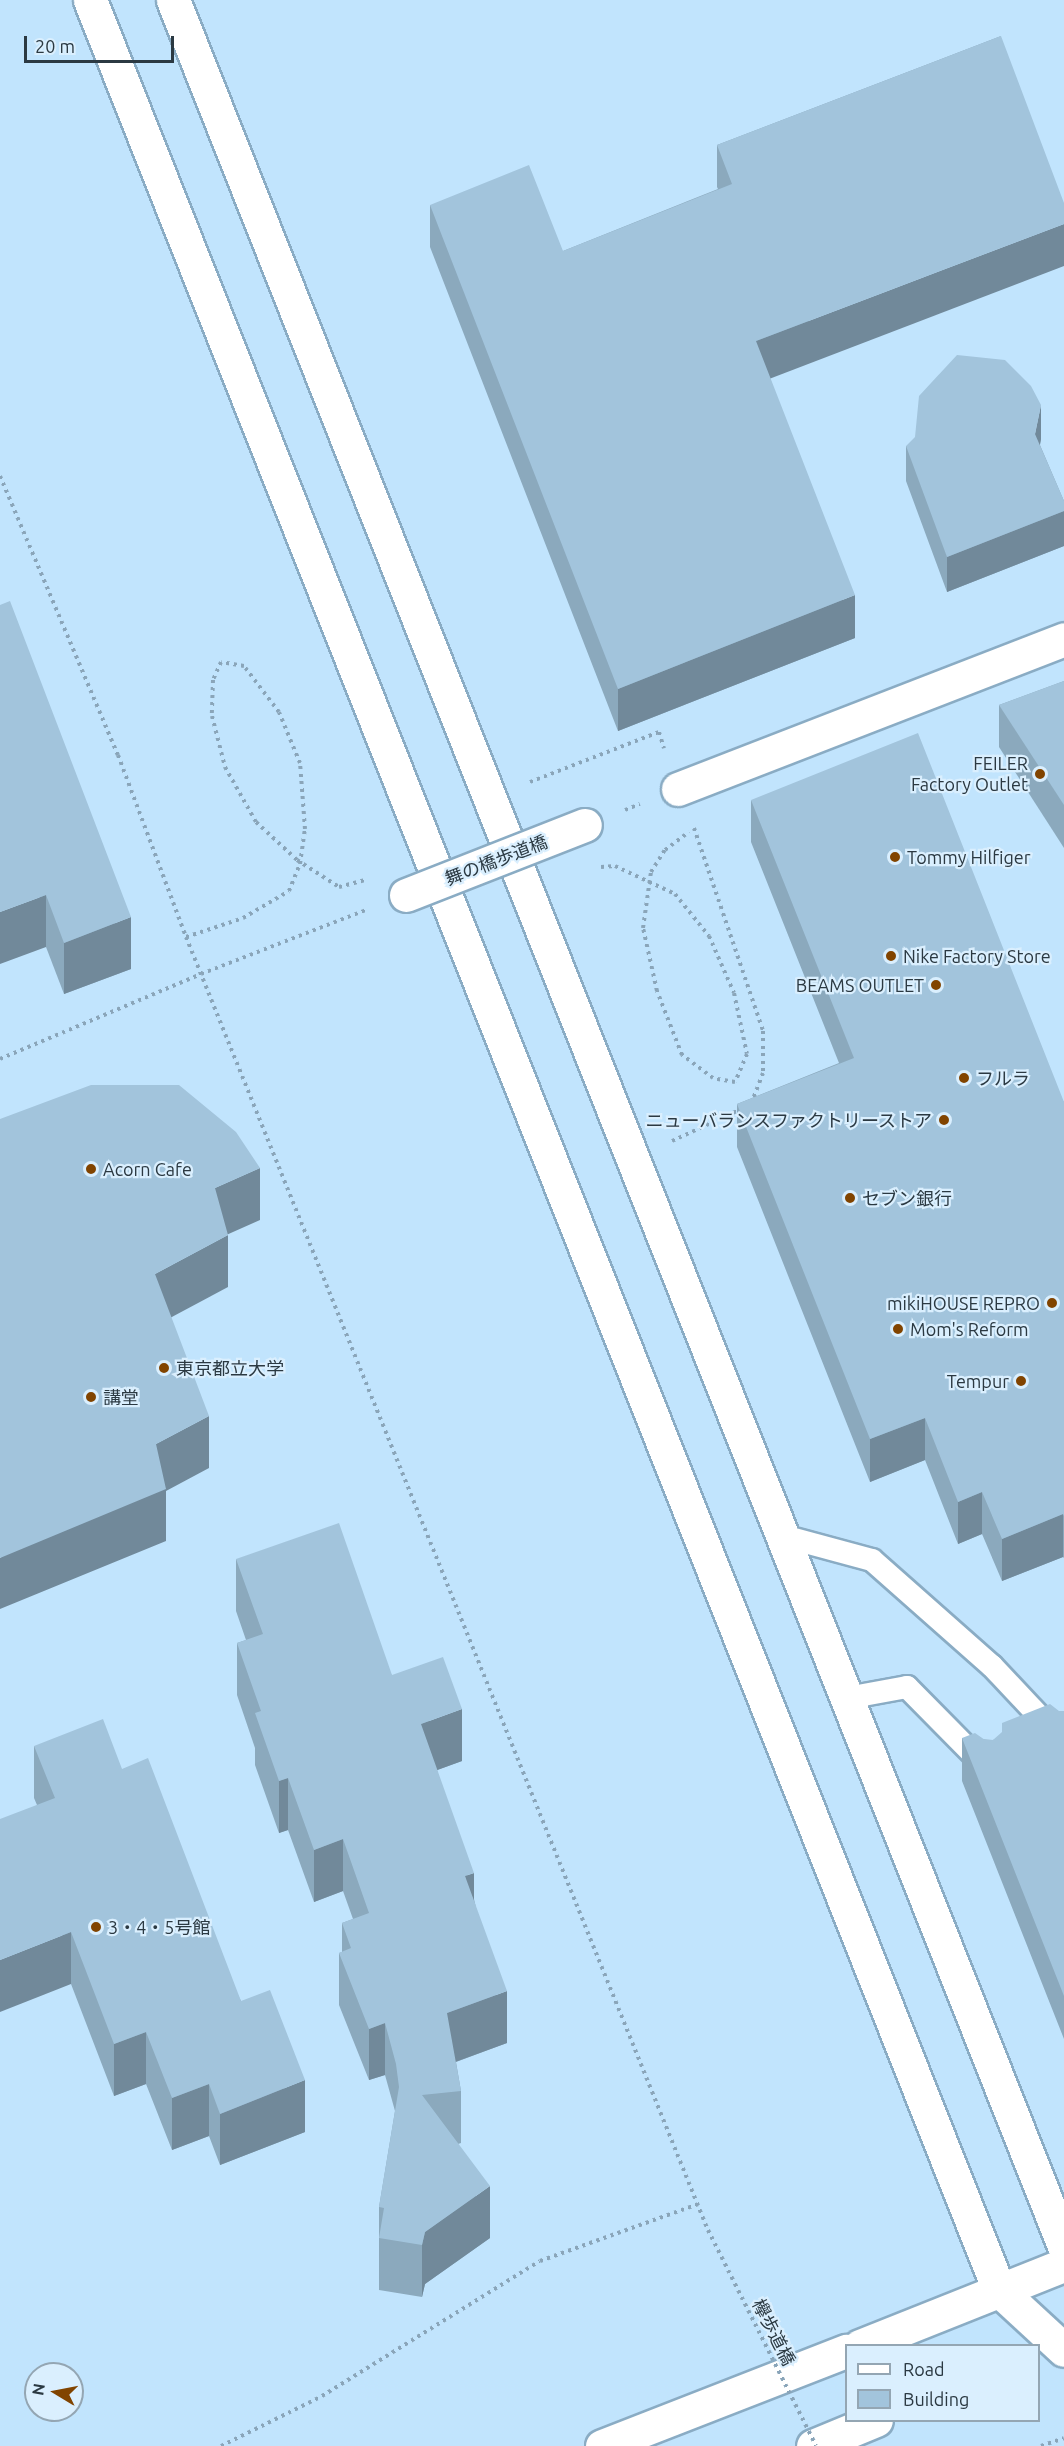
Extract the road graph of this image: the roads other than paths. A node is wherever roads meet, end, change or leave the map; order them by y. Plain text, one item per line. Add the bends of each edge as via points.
1 (90, 0) edge
2 (173, 0) edge
3 (1064, 639) edge
4 (678, 789) road end
5 (573, 830) road end
6 (406, 895) road end
7 (783, 1536) junction
8 (846, 1698) junction
9 (1063, 1741) edge
10 (989, 1770) edge
11 (1064, 2246) edge
12 (1064, 2265) edge
13 (999, 2290) junction
14 (865, 2344) edge
15 (1064, 2349) edge
16 (845, 2351) edge
17 (1040, 2358) edge
18 (874, 2422) edge
19 (602, 2446) edge
20 (815, 2446) edge

1 - 13 street
2 - 7 street
3 - 4 street
5 - 6 street, 舞の橋歩道橋, bridge
7 - 8 street
7 - 9 lane via 872,1560 992,1666
8 - 10 lane via 907,1687
8 - 11 street
12 - 13 street
13 - 14 street
13 - 15 street
15 - 17 street
16 - 19 street
18 - 20 street

